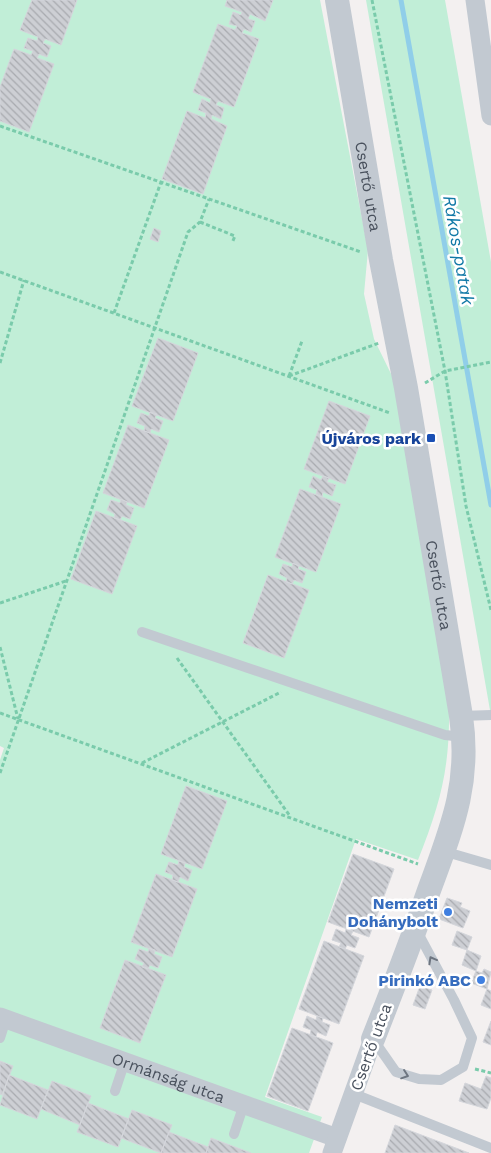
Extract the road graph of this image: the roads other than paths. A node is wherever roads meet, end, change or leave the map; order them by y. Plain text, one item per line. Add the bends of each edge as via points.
1 (337, 0) edge
2 (481, 11) edge
3 (491, 116) edge
4 (142, 632) dead end
5 (491, 714) edge
6 (462, 727) junction
7 (440, 861) junction
8 (491, 865) edge
9 (416, 929) junction
10 (3, 1018) edge
11 (0, 1038) edge
12 (373, 1039) junction
13 (125, 1061) junction
14 (115, 1091) dead end
15 (354, 1094) junction
16 (244, 1104) junction
17 (234, 1134) dead end
18 (335, 1146) edge
19 (491, 1148) edge

1 - 6 street, Csertő utca via 412,421
2 - 3 street
4 - 6 lane via 445,735
5 - 6 lane
6 - 7 street, Csertő utca via 463,781
7 - 8 lane
7 - 9 street, Csertő utca
9 - 12 street, Csertő utca
12 -> 9 lane via 396,1072 418,1079 441,1080 463,1066 472,1038
10 - 11 lane
10 - 13 street, Ormánság utca
12 - 15 street, Csertő utca
13 - 14 lane
13 - 16 street, Ormánság utca
15 - 18 street, Csertő utca
15 - 19 lane
16 - 17 lane
16 - 18 street, Ormánság utca

